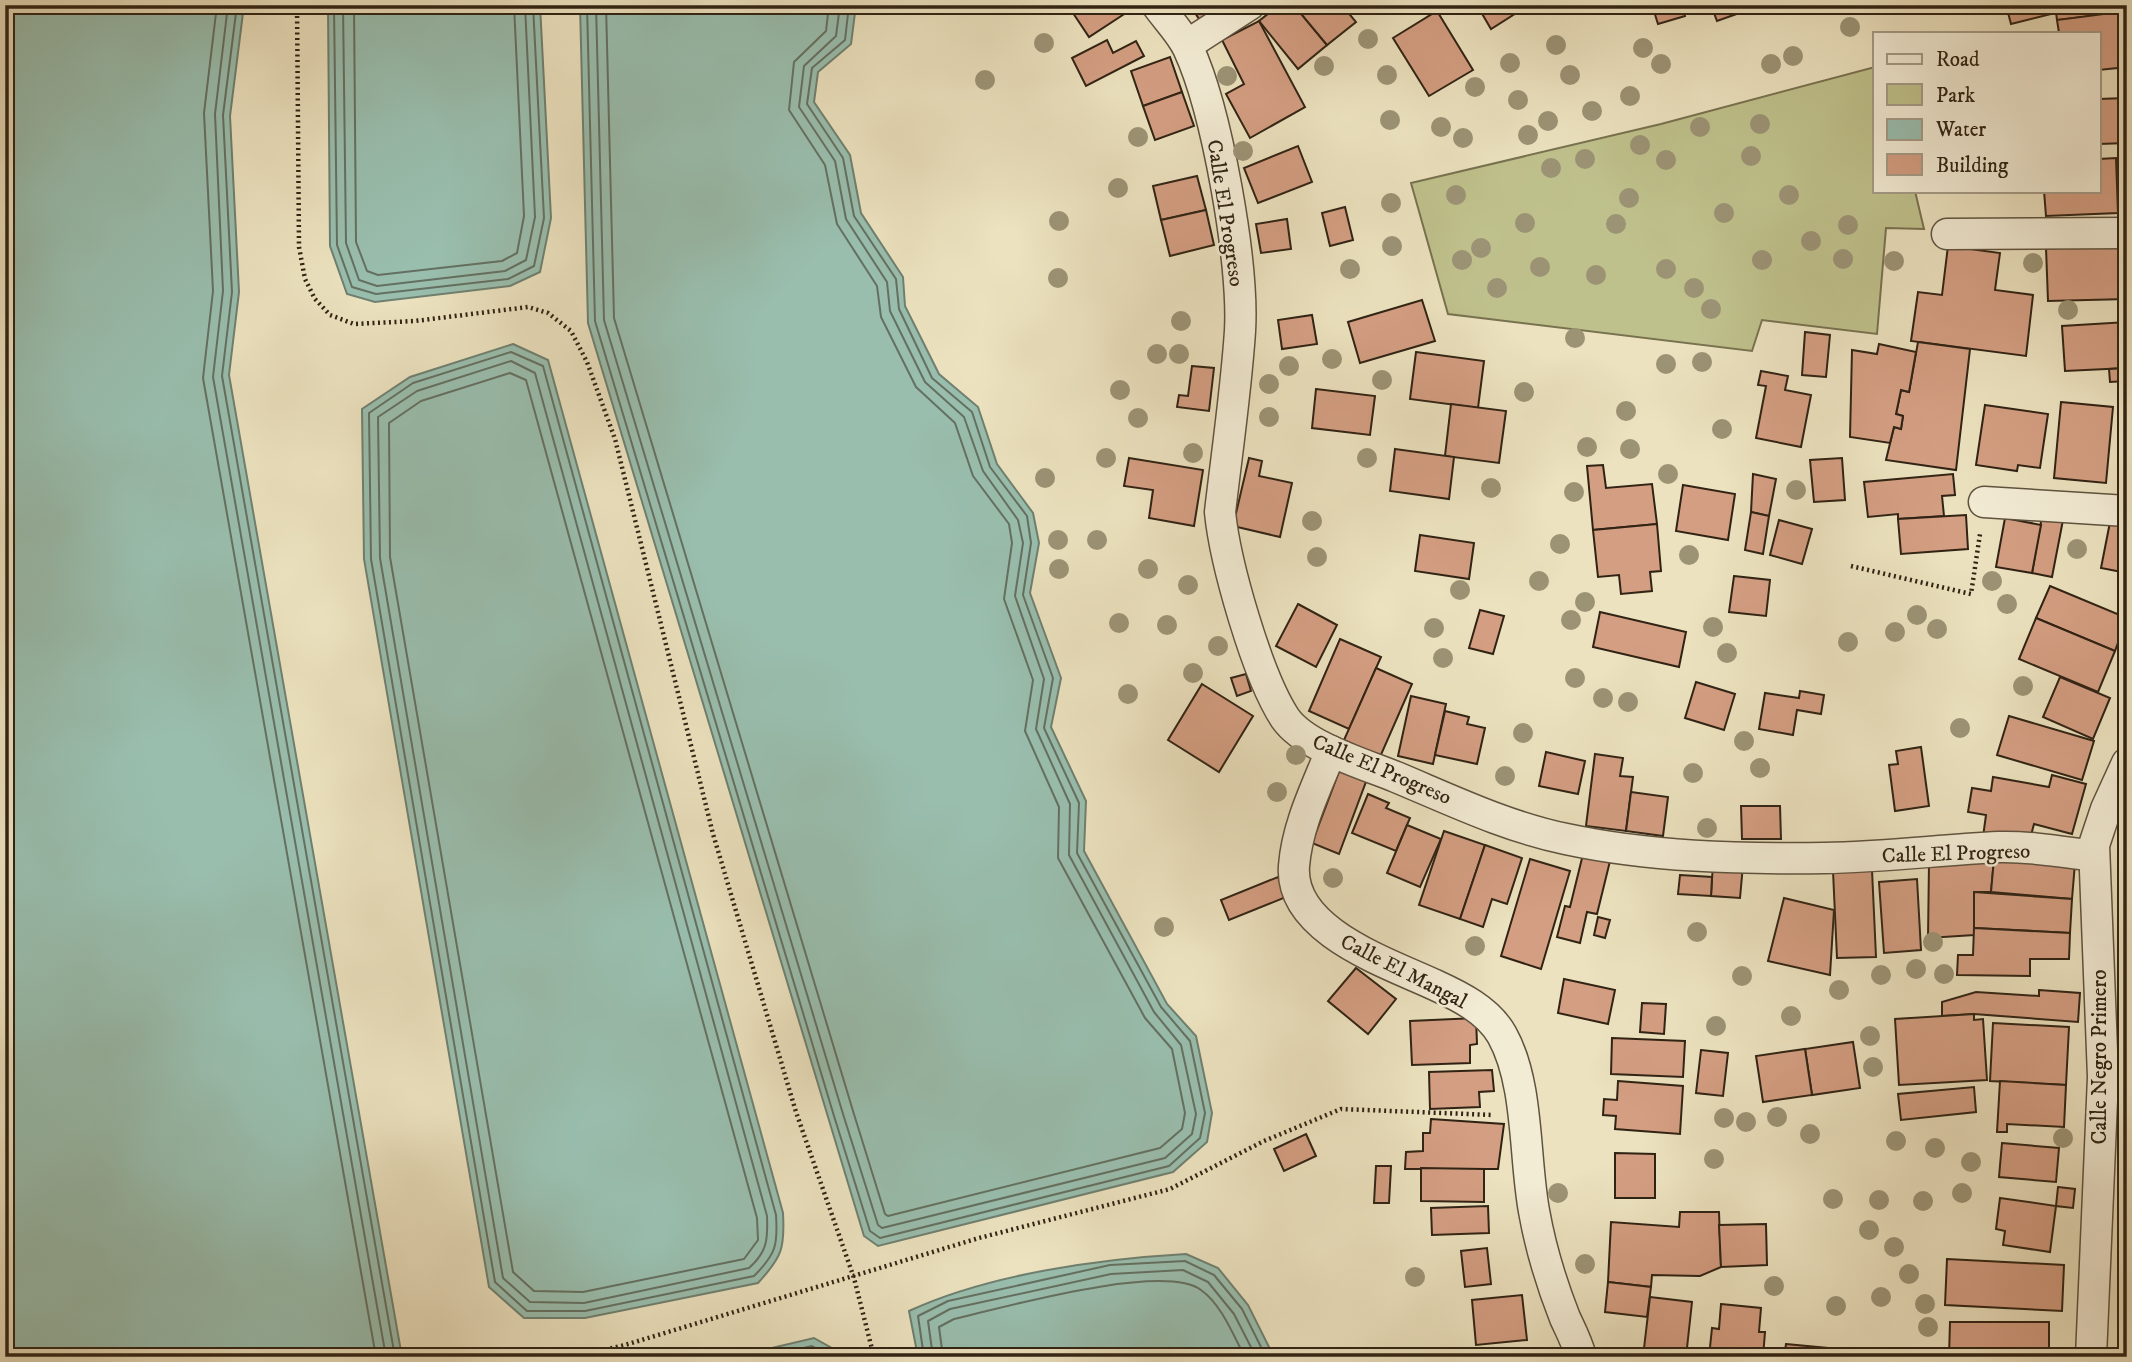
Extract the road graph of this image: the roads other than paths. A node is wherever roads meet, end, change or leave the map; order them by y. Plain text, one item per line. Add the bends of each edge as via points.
1 (1157, 5) edge
2 (1249, 5) edge
3 (1187, 45) junction
4 (2127, 233) edge
5 (1947, 234) dead end
6 (1984, 502) road end
7 (2127, 511) edge
8 (1331, 751) junction
9 (2123, 783) edge
10 (2094, 856) junction
11 (1581, 1357) edge
12 (2091, 1357) edge

1 - 3 street, Calle El Progreso
2 - 3 street
3 - 8 street, Calle El Progreso via 1210,115 1238,286 1240,330 1220,512 1223,541 1263,675 1286,719
4 - 5 street
6 - 7 street
8 - 10 street, Calle El Progreso via 1519,826 1625,850 1703,857 1822,858 2001,847
8 - 11 street, Calle El Mangal via 1302,824 1293,868 1298,892 1312,916 1340,940 1461,997 1501,1033 1513,1063 1534,1212
9 - 10 street, Calle Negro Primero via 2098,830
10 - 12 street, Calle Negro Primero via 2103,1077

